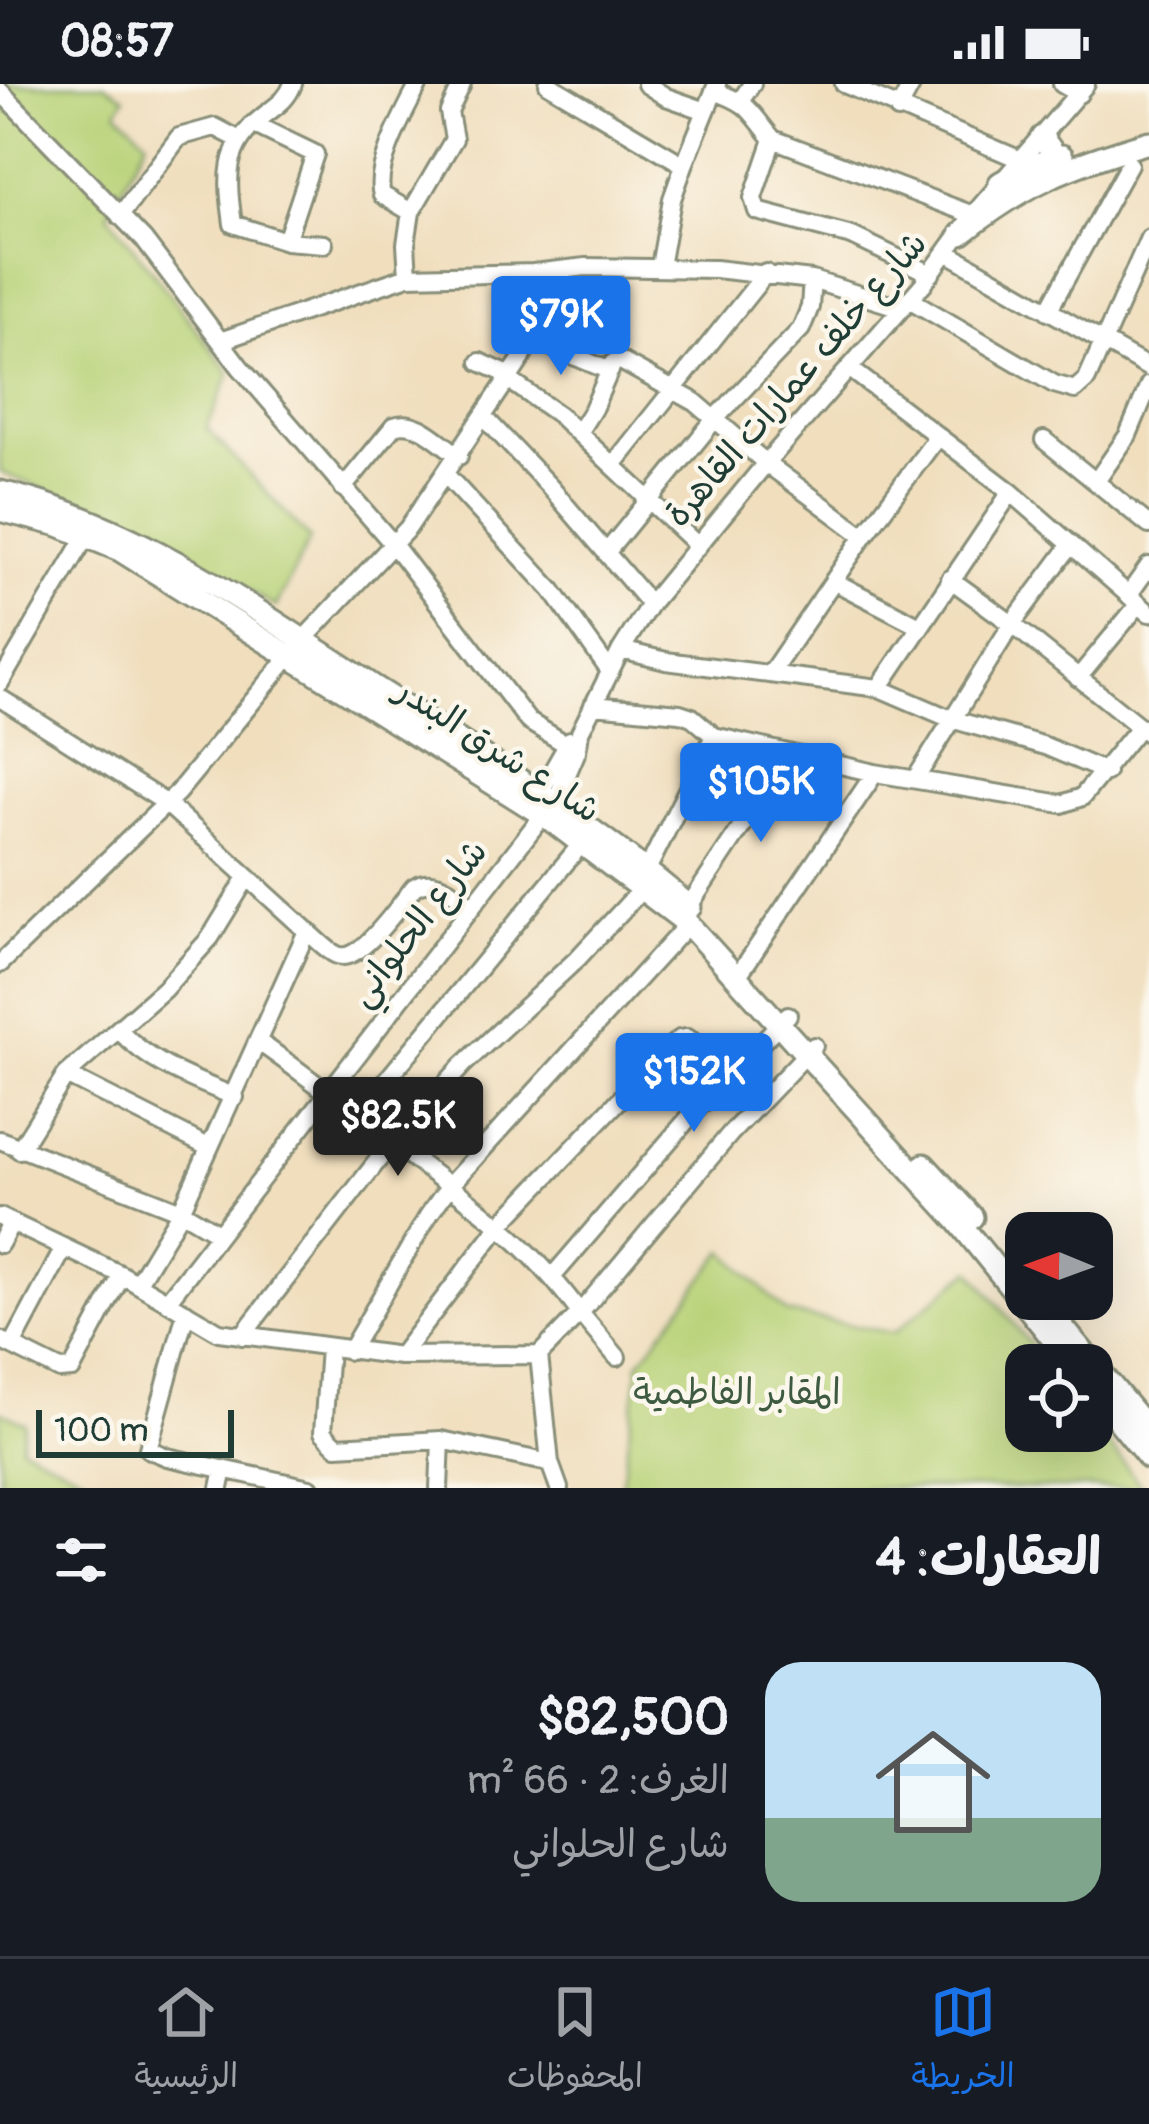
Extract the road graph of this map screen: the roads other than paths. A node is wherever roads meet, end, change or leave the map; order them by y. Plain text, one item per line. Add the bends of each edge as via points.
1 (22, 84) edge
2 (293, 84) edge
3 (418, 84) edge
4 (462, 84) edge
5 (548, 84) edge
6 (646, 84) edge
7 (752, 84) edge
8 (844, 84) edge
9 (912, 84) edge
10 (1061, 84) edge
11 (716, 87) edge
12 (1082, 89) edge
13 (1, 93) edge
14 (740, 100) junction
15 (898, 110) junction
16 (706, 111) junction
17 (253, 124) junction
18 (1149, 129) edge
19 (1042, 136) junction
20 (238, 139) junction
21 (772, 139) junction
22 (1149, 142) edge
23 (1092, 159) junction
24 (1021, 160) junction
25 (1061, 163) junction
26 (1129, 164) junction
27 (684, 165) junction
28 (1149, 167) edge
29 (1000, 183) junction
30 (411, 212) junction
31 (120, 216) junction
32 (961, 234) junction
33 (1149, 238) edge
34 (286, 241) junction
35 (324, 244) dead end
36 (660, 267) junction
37 (533, 273) junction
38 (766, 273) junction
39 (931, 274) junction
40 (408, 275) junction
41 (812, 280) junction
42 (905, 304) junction
43 (1048, 311) junction
44 (531, 338) junction
45 (223, 340) junction
46 (1103, 344) junction
47 (481, 362) dead end
48 (849, 368) junction
49 (1149, 368) edge
50 (610, 371) junction
51 (510, 378) junction
52 (1149, 385) edge
53 (673, 388) junction
54 (484, 417) junction
55 (715, 419) junction
56 (578, 433) junction
57 (938, 436) junction
58 (1044, 440) dead end
59 (459, 456) junction
60 (766, 463) junction
61 (613, 465) junction
62 (446, 475) junction
63 (1097, 480) junction
64 (343, 488) junction
65 (0, 492) edge
66 (1010, 492) junction
67 (651, 499) junction
68 (0, 510) edge
69 (1149, 525) edge
70 (87, 535) junction
71 (864, 536) junction
72 (393, 544) junction
73 (697, 544) junction
74 (1070, 546) junction
75 (606, 553) junction
76 (1149, 566) edge
77 (950, 579) junction
78 (833, 581) junction
79 (650, 604) junction
80 (1139, 604) edge
81 (1012, 624) junction
82 (920, 626) junction
83 (297, 648) junction
84 (620, 650) junction
85 (610, 670) junction
86 (770, 674) junction
87 (1078, 678) junction
88 (0, 682) edge
89 (879, 688) junction
90 (0, 698) edge
91 (593, 705) junction
92 (951, 719) junction
93 (1144, 731) edge
94 (713, 736) junction
95 (574, 743) junction
96 (790, 754) junction
97 (1106, 772) junction
98 (875, 773) junction
99 (916, 778) junction
100 (166, 803) junction
101 (543, 807) junction
102 (582, 843) junction
103 (246, 879) junction
104 (645, 879) junction
105 (472, 906) junction
106 (688, 915) junction
107 (307, 931) junction
108 (0, 964) edge
109 (741, 971) junction
110 (783, 1020) junction
111 (119, 1031) junction
112 (260, 1042) junction
113 (810, 1051) junction
114 (733, 1072) junction
115 (66, 1075) junction
116 (329, 1091) junction
117 (235, 1097) junction
118 (358, 1115) junction
119 (0, 1140) edge
120 (392, 1142) junction
121 (208, 1148) junction
122 (19, 1150) junction
123 (450, 1185) junction
124 (181, 1211) junction
125 (962, 1216) junction
126 (6, 1220) edge
127 (501, 1224) junction
128 (218, 1233) junction
129 (0, 1244) edge
130 (64, 1248) junction
131 (1005, 1261) edge
132 (553, 1276) junction
133 (130, 1280) junction
134 (168, 1300) junction
135 (185, 1312) junction
136 (580, 1313) junction
137 (1056, 1320) edge
138 (242, 1336) junction
139 (6, 1343) edge
140 (1058, 1344) edge
141 (329, 1348) junction
142 (350, 1351) junction
143 (539, 1355) junction
144 (400, 1356) junction
145 (617, 1357) dead end
146 (1113, 1414) edge
147 (1149, 1431) edge
148 (441, 1440) junction
149 (1149, 1458) edge
150 (550, 1463) junction
151 (224, 1469) junction
152 (220, 1488) edge
153 (310, 1488) edge
154 (439, 1488) edge
155 (559, 1488) edge

1 - 13 street
2 - 17 street via 286,100
3 - 30 street via 379,185
4 - 30 street via 449,112 454,139
5 - 27 street
6 - 16 street
7 - 14 street
8 - 15 street
9 - 15 street
10 - 12 street
11 - 14 street
11 - 16 street
12 - 19 street, شارع خلف عمارات القاهرة
13 - 31 street
14 - 21 street
15 - 24 street
16 - 27 street
17 - 20 street
17 - 34 street via 316,154
18 - 25 main road
19 - 24 street, شارع خلف عمارات القاهرة
19 - 25 main road
20 - 31 street via 215,127 179,137
20 - 34 street via 229,182 233,224
21 - 32 street
21 - 39 street via 753,198 758,211 852,236
22 - 23 main road
23 - 25 main road
23 - 26 street
24 - 29 street, شارع خلف عمارات القاهرة
25 - 29 main road via 1028,167
25 - 32 main road
26 - 28 street
26 - 43 street
27 - 36 street
29 - 32 street, شارع خلف عمارات القاهرة
30 - 40 street
31 - 45 street
32 - 39 street, شارع خلف عمارات القاهرة
32 - 43 street
33 - 46 street
34 - 35 street
36 - 37 street
36 - 38 street
37 - 40 street
37 - 44 street
38 - 41 street
38 - 53 street
39 - 42 street, شارع خلف عمارات القاهرة
40 - 45 street
41 - 42 street
41 - 55 street via 801,329
42 - 46 street via 1065,387 1088,379
42 - 48 street, شارع خلف عمارات القاهرة
43 - 46 street
44 - 50 street
44 - 51 street
45 - 64 street
46 - 49 street
47 - 51 street
48 - 57 street
48 - 60 street, شارع خلف عمارات القاهرة
50 - 53 street via 619,360
50 - 56 street
51 - 54 street
51 - 56 street
52 - 63 street
53 - 55 street
53 - 61 street
54 - 59 street
54 - 75 street
55 - 60 street
55 - 67 street
56 - 61 street
57 - 66 street
57 - 71 street
58 - 63 street
59 - 62 street
59 - 64 street via 404,422
60 - 71 street
60 - 73 street, شارع خلف عمارات القاهرة
61 - 67 street
62 - 72 street
62 - 85 street via 551,590
63 - 69 street
64 - 72 street
65 - 83 main road, شارع شرق البندر via 128,536
66 - 74 street
66 - 77 street
67 - 73 street
67 - 75 street
68 - 70 main road, شارع شرق البندر
70 - 83 main road, شارع شرق البندر
70 - 88 street
71 - 78 street
72 - 83 street
72 - 95 street via 528,721
73 - 79 street, شارع خلف عمارات القاهرة
74 - 80 street
74 - 81 street
75 - 79 street
76 - 80 street
77 - 81 street
77 - 82 street
78 - 82 street
78 - 86 street
79 - 84 street, شارع خلف عمارات القاهرة
80 - 87 street
81 - 87 street
81 - 92 street
82 - 89 street
83 - 100 street
83 - 101 main road, شارع شرق البندر
84 - 85 street, شارع خلف عمارات القاهرة
84 - 86 street
85 - 91 street, شارع خلف عمارات القاهرة
86 - 89 street
87 - 93 street
89 - 92 street
90 - 100 street
91 - 94 street via 680,713
91 - 95 street, شارع خلف عمارات القاهرة
92 - 97 street
92 - 99 street
93 - 97 street
94 - 96 street
94 - 104 street
95 - 101 street, شارع خلف عمارات القاهرة
96 - 98 street
96 - 106 street
97 - 99 street via 1063,804
98 - 99 street
98 - 109 street
100 - 103 street
100 - 108 street
101 - 102 main road, شارع شرق البندر
101 - 104 main road, شارع شرق البندر
101 - 105 street, شارع الحلواني
102 - 104 main road, شارع شرق البندر
102 - 118 street
103 - 107 street
103 - 111 street via 210,938
104 - 106 main road, شارع شرق البندر
104 - 120 street via 577,959
105 - 107 street via 423,881 346,958
105 - 116 street, شارع الحلواني
106 - 109 main road, شارع شرق البندر
106 - 123 street
107 - 112 street
109 - 110 main road, شارع شرق البندر
110 - 113 main road, شارع شرق البندر
110 - 114 street
111 - 115 street
111 - 117 street via 157,1064
112 - 116 street
112 - 117 street
113 - 125 main road, شارع شرق البندر
113 - 136 street
114 - 127 street via 680,1039
114 - 132 street
115 - 121 street
115 - 122 street
116 - 118 street
116 - 128 street, شارع الحلواني
117 - 121 street
118 - 120 street
119 - 122 street
120 - 123 street
120 - 138 street
121 - 124 street
122 - 124 street
123 - 127 street
123 - 142 street
124 - 128 street
124 - 133 street
125 - 131 main road, شارع شرق البندر
125 - 140 main road, شارع شرق البندر
126 - 129 street
126 - 130 street
127 - 132 street
127 - 144 street
128 - 134 street, شارع الحلواني
130 - 133 street
130 - 139 street
132 - 136 street
133 - 134 street
133 - 139 street via 72,1369
134 - 135 street
135 - 138 street
135 - 151 street via 148,1449
136 - 143 street
136 - 145 street
137 - 147 main road
138 - 141 street
141 - 142 street
141 - 148 street via 328,1441
142 - 144 street
143 - 144 street
143 - 150 street
146 - 149 main road
148 - 150 street
148 - 154 street
150 - 155 street
151 - 152 street
151 - 153 street

